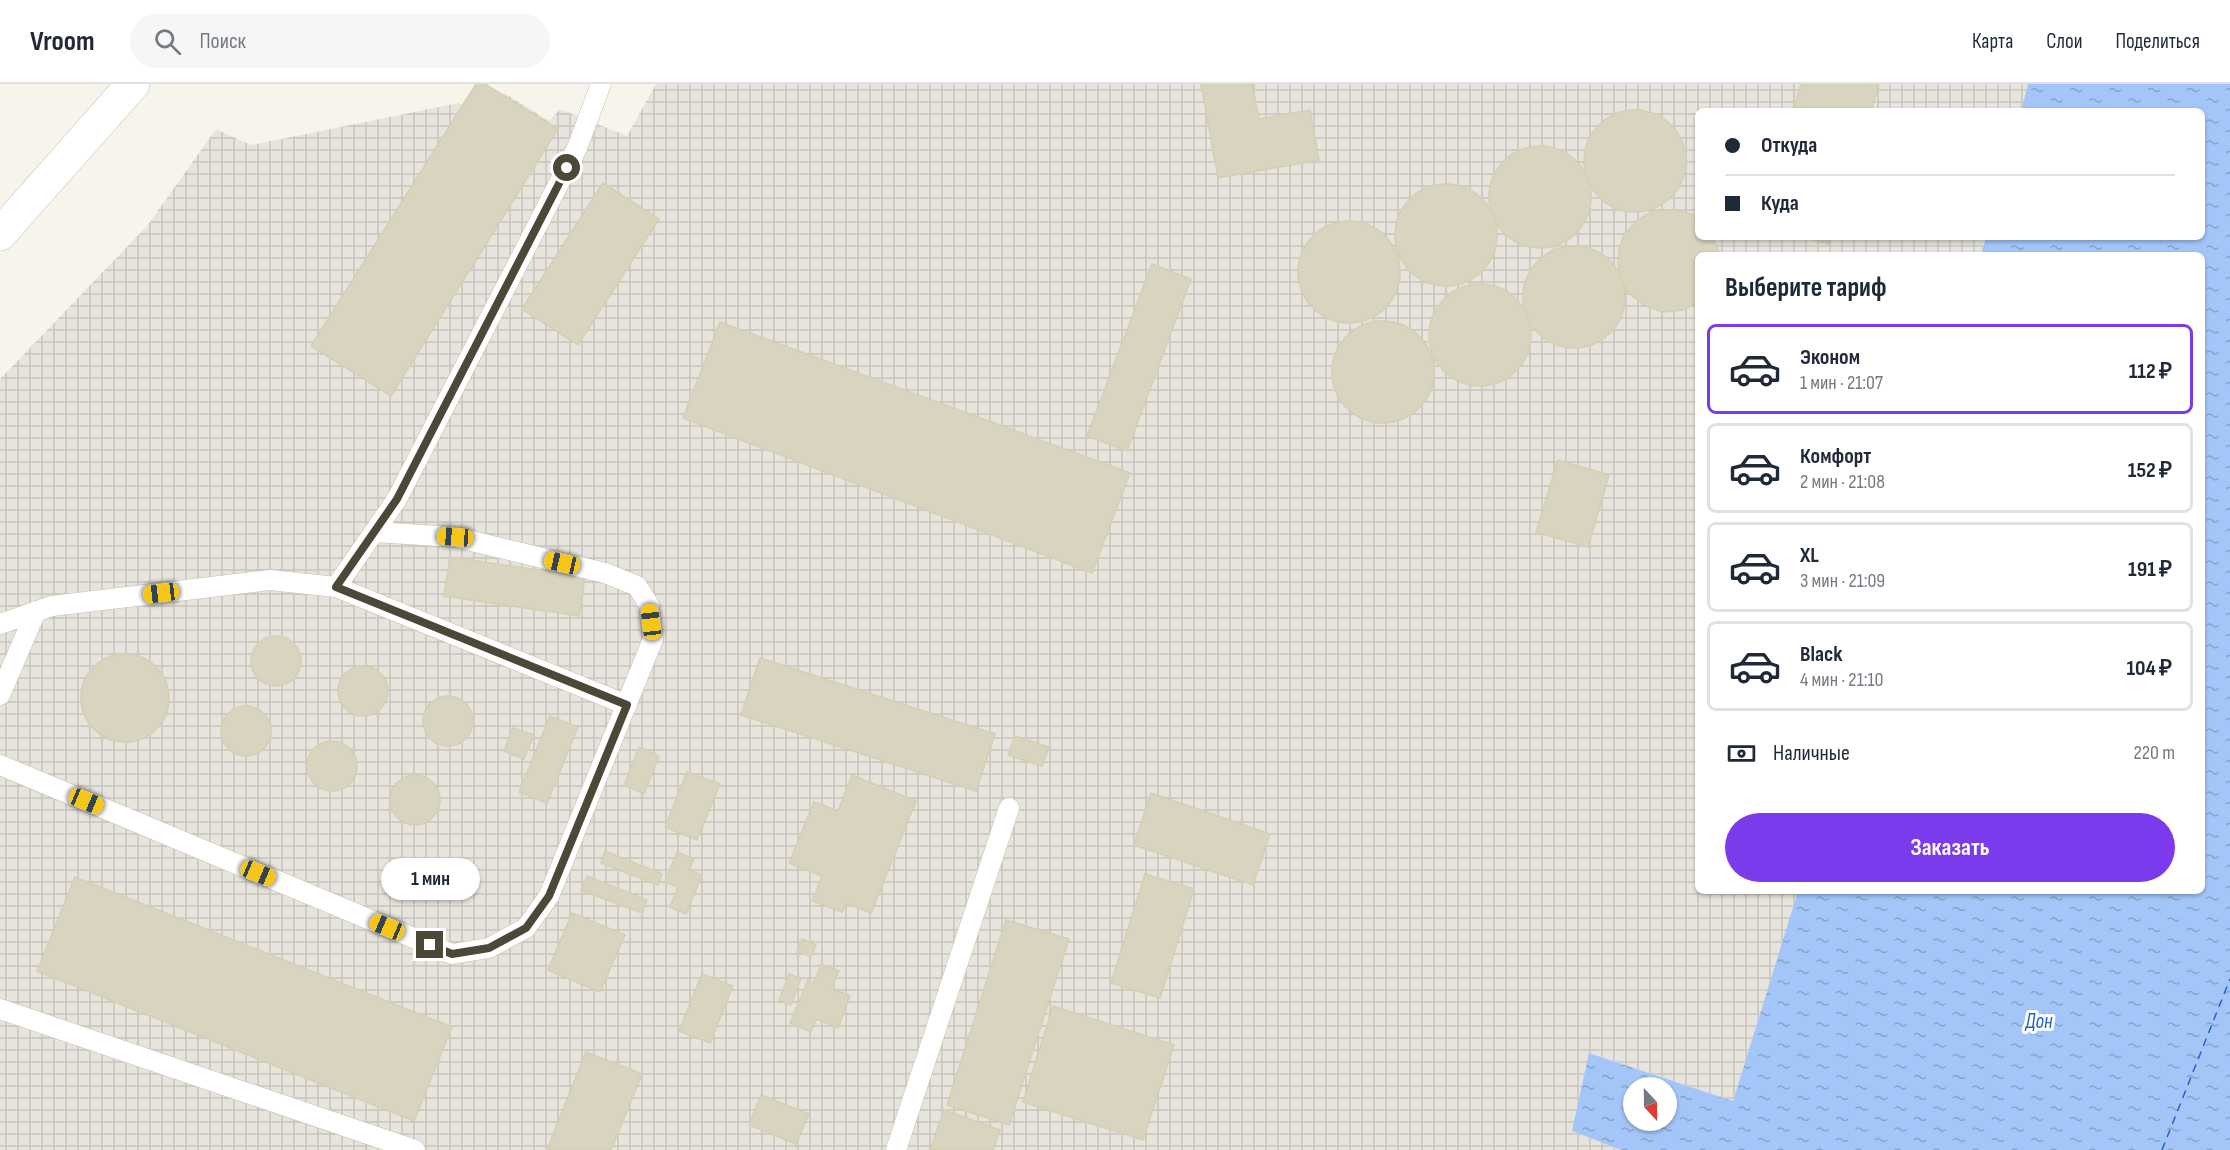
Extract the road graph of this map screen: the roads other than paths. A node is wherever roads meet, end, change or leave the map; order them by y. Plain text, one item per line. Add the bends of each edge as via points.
1 (133, 84) edge
2 (601, 84) edge
3 (0, 234) edge
4 (374, 532) junction
5 (336, 587) junction
6 (36, 611) junction
7 (0, 624) edge
8 (0, 695) edge
9 (627, 705) junction
10 (0, 765) edge
11 (1009, 808) dead end
12 (0, 1009) edge
13 (416, 1150) edge
14 (896, 1150) edge

1 - 3 street
2 - 4 lane via 578,148 397,499
4 - 5 lane
4 - 9 lane via 455,537 605,573 638,586 649,605 653,639
5 - 6 lane via 270,580
5 - 9 lane
6 - 7 lane
6 - 8 lane
9 - 10 lane via 549,896 526,928 489,948 452,954
11 - 14 lane
12 - 13 lane

